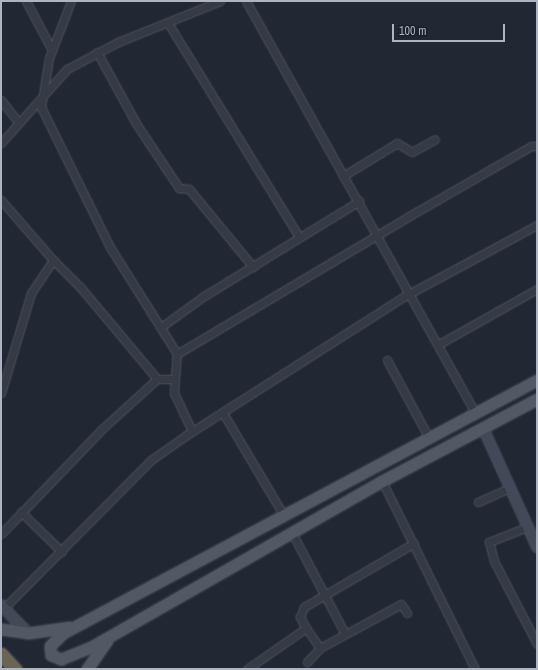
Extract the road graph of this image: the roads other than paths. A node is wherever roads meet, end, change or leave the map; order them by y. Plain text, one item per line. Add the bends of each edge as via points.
1 (26, 1) edge
2 (71, 1) edge
3 (246, 1) edge
4 (214, 2) edge
5 (168, 23) junction
6 (52, 50) junction
7 (97, 52) junction
8 (44, 92) junction
9 (1, 100) edge
10 (20, 123) junction
11 (435, 139) dead end
12 (1, 143) edge
13 (537, 146) edge
14 (343, 176) junction
15 (1, 200) edge
16 (358, 201) junction
17 (537, 226) edge
18 (378, 236) junction
19 (299, 238) junction
20 (53, 260) junction
21 (252, 267) junction
22 (537, 289) edge
23 (410, 293) junction
24 (161, 327) junction
25 (439, 344) junction
26 (177, 354) junction
27 (386, 360) dead end
28 (157, 379) junction
29 (172, 379) junction
30 (537, 380) edge
31 (1, 393) edge
32 (537, 399) edge
33 (223, 413) junction
34 (475, 413) junction
35 (483, 428) junction
36 (192, 431) junction
37 (429, 438) junction
38 (382, 481) junction
39 (509, 488) junction
40 (478, 502) dead end
41 (21, 512) junction
42 (283, 514) junction
43 (527, 527) junction
44 (291, 532) junction
45 (1, 534) edge
46 (536, 542) edge
47 (414, 543) junction
48 (62, 552) junction
49 (324, 594) junction
50 (3, 607) edge
51 (407, 613) dead end
52 (84, 621) junction
53 (306, 628) junction
54 (1, 629) edge
55 (28, 633) junction
56 (116, 633) junction
57 (345, 634) junction
58 (537, 644) edge
59 (320, 648) junction
60 (1, 654) edge
61 (307, 662) dead end
62 (14, 669) edge
63 (87, 669) edge
64 (247, 669) edge
65 (475, 669) edge

1 - 6 street
2 - 6 street
3 - 14 street
4 - 5 street
5 - 7 street
5 - 19 street
6 - 8 street
7 - 8 street via 67,69
7 - 21 street via 137,124 179,188 189,188
8 - 10 street
8 - 24 street via 41,107 89,207
9 - 10 street
10 - 12 street
11 - 14 street via 412,152 398,143
13 - 18 street via 531,146
14 - 16 street
15 - 20 street
16 - 18 street
16 - 19 street
17 - 23 street
18 - 23 street
18 - 26 street
19 - 21 street
20 - 28 street via 82,288
20 - 31 street via 31,293
21 - 24 street
22 - 25 street
23 - 25 street
23 - 33 street
24 - 26 street
25 - 34 street
26 - 29 street
27 - 37 street
28 - 29 street
28 - 41 street via 102,429
29 - 36 street via 174,393
30 - 34 main road
32 - 35 main road
33 - 36 street
33 - 42 street
34 - 37 main road
35 - 38 main road
35 - 39 street
36 - 48 street via 151,460
37 - 42 main road
38 - 44 main road
38 - 47 street
39 - 40 street
39 - 43 street
41 - 45 street
41 - 48 street
42 - 52 main road
43 - 46 street
43 - 58 street via 489,542 494,561
44 - 49 street
44 - 56 main road
47 - 49 street
47 - 65 street
48 - 50 street
49 - 53 street via 304,607 300,617
49 - 57 street
50 - 55 street
51 - 57 street via 401,604
52 - 55 main road
52 - 56 main road via 52,642 51,656 66,658
53 - 59 street
53 - 64 street
54 - 55 main road
56 - 63 main road
57 - 59 street
59 - 61 street
60 - 62 highway

